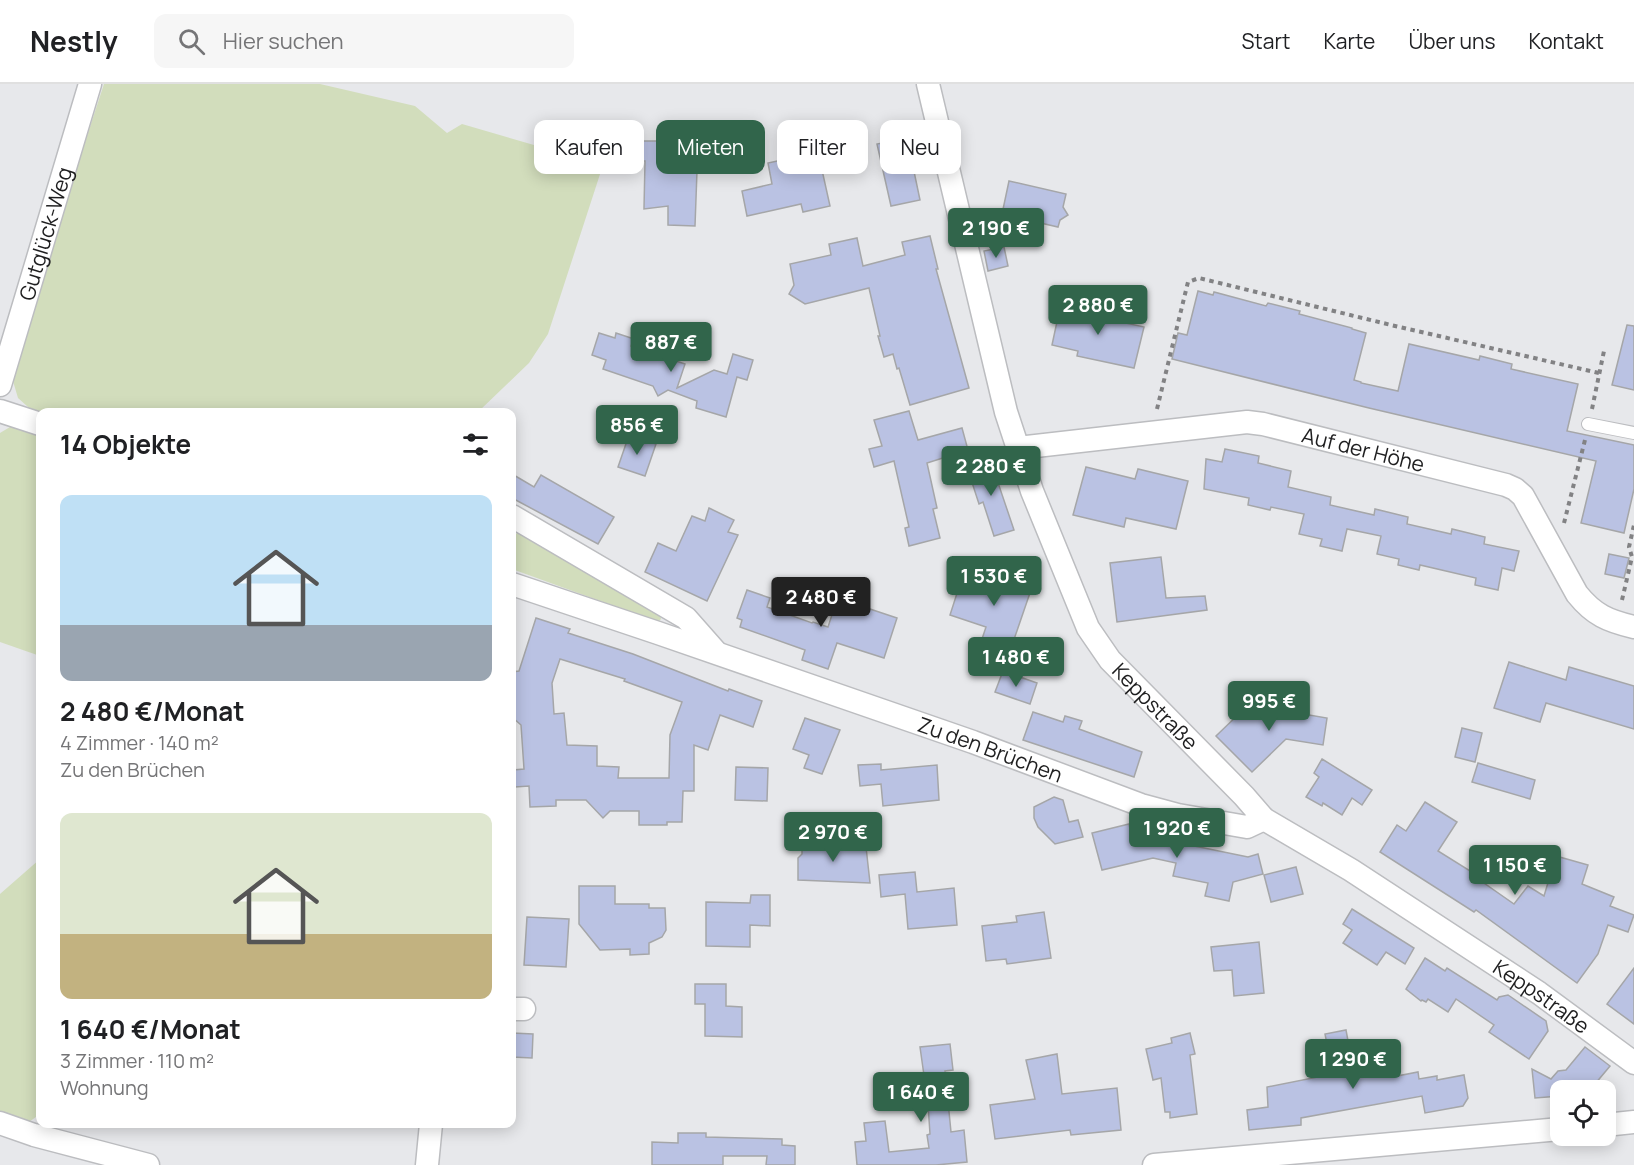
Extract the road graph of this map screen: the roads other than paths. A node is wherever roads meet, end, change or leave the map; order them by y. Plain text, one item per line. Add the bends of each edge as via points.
1 (90, 84) edge
2 (928, 84) edge
3 (0, 385) edge
4 (0, 411) edge
5 (36, 423) edge
6 (1588, 424) road end
7 (1634, 433) edge
8 (1018, 448) junction
9 (516, 518) edge
10 (516, 585) edge
11 (1625, 625) edge
12 (717, 653) junction
13 (1264, 819) junction
14 (1634, 1063) edge
15 (1634, 1122) edge
16 (0, 1123) edge
17 (1616, 1124) edge
18 (430, 1128) edge
19 (1550, 1130) edge
20 (148, 1165) edge
21 (427, 1165) edge
22 (1154, 1165) edge

1 - 3 street, Gutglück-Weg
2 - 8 street, Keppstraße via 1006,412
4 - 5 street
6 - 7 lane
8 - 11 street, Auf der Höhe via 1247,422 1506,485 1523,496 1585,604 1601,617
8 - 13 street, Keppstraße via 1088,628 1110,660
9 - 12 street, Zu den Brüchen via 686,618
10 - 12 street, Zu den Brüchen
12 - 13 street, Zu den Brüchen via 1141,805 1178,816 1247,827
13 - 14 street, Keppstraße via 1351,870 1539,993
15 - 17 street
16 - 20 street
18 - 21 street
19 - 22 street

